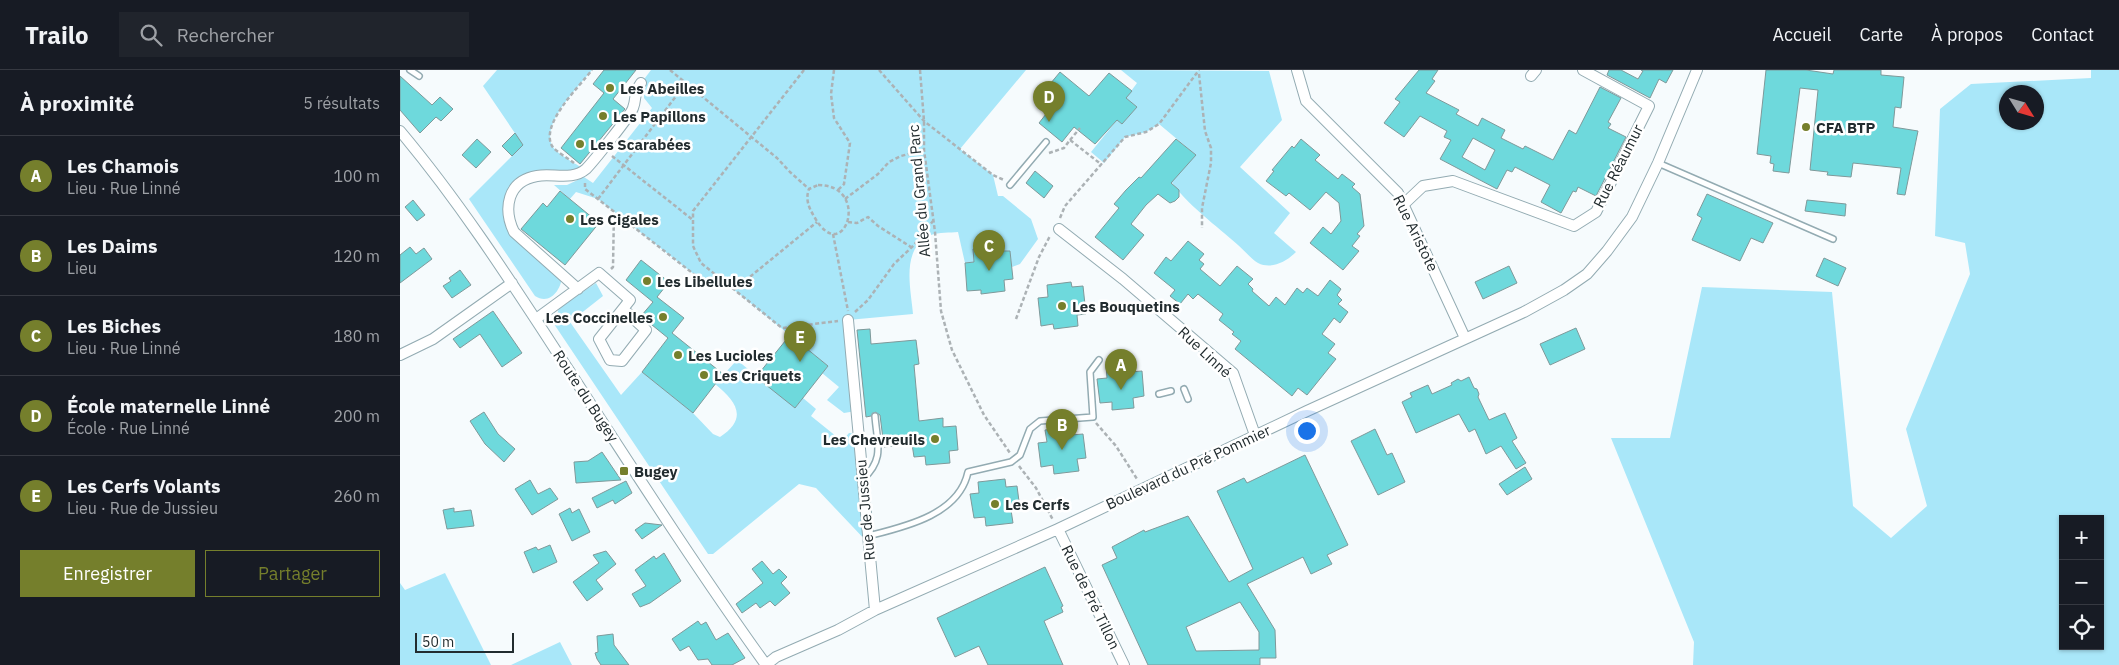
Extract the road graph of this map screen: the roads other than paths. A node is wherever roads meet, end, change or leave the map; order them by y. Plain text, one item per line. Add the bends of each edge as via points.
1 (410, 70) edge
2 (1297, 70) edge
3 (1583, 70) edge
4 (1697, 70) edge
5 (419, 76) dead end
6 (641, 83) dead end
7 (400, 131) edge
8 (1046, 142) dead end
9 (1658, 163) junction
10 (1010, 185) dead end
11 (1404, 204) junction
12 (1057, 227) road end
13 (1833, 239) dead end
14 (512, 283) junction
15 (578, 289) junction
16 (623, 308) junction
17 (536, 319) junction
18 (848, 320) road end
19 (1466, 338) junction
20 (400, 355) edge
21 (1099, 360) dead end
22 (1184, 389) dead end
23 (1171, 391) dead end
24 (1159, 394) dead end
25 (1188, 399) dead end
26 (875, 416) dead end
27 (1255, 435) junction
28 (863, 479) junction
29 (1058, 529) junction
30 (868, 536) junction
31 (875, 610) junction
32 (766, 665) edge
33 (1124, 665) edge

1 - 5 lane
2 - 11 street, Rue Aristote via 1306,101 1398,194
3 - 11 street, Rue Réaumur via 1649,106 1596,212 1574,226 1453,181 1423,186
4 - 9 street, Boulevard du Pré Pommier
6 - 15 street via 635,92 633,109 585,170 567,176 530,178 511,193 507,212 514,232
7 - 14 street, Route du Bugey via 439,178
8 - 10 lane
9 - 13 lane
9 - 19 street, Boulevard du Pré Pommier via 1632,217 1587,274 1548,299
11 - 19 street, Rue Aristote
12 - 27 street, Rue Linné via 1233,373
14 - 17 street, Route du Bugey
14 - 20 street via 433,339
15 - 16 street via 599,273 630,300
15 - 17 street
16 - 16 street via 599,339 610,360 622,361 646,330
17 - 32 street, Route du Bugey via 674,532
18 - 28 street, Rue de Jussieu
19 - 27 street, Boulevard du Pré Pommier
21 - 30 lane via 1090,372 1093,417 1040,421 1030,429 1020,455 1014,460 968,472 966,483 951,502 915,524
22 - 25 lane
23 - 24 lane
26 - 28 lane via 878,458 874,469
27 - 29 street, Boulevard du Pré Pommier
28 - 30 street, Rue de Jussieu
29 - 31 street, Boulevard du Pré Pommier
29 - 33 street, Rue de Pré Tillon
30 - 31 street, Rue de Jussieu
31 - 32 street, Boulevard du Pré Pommier via 776,657

